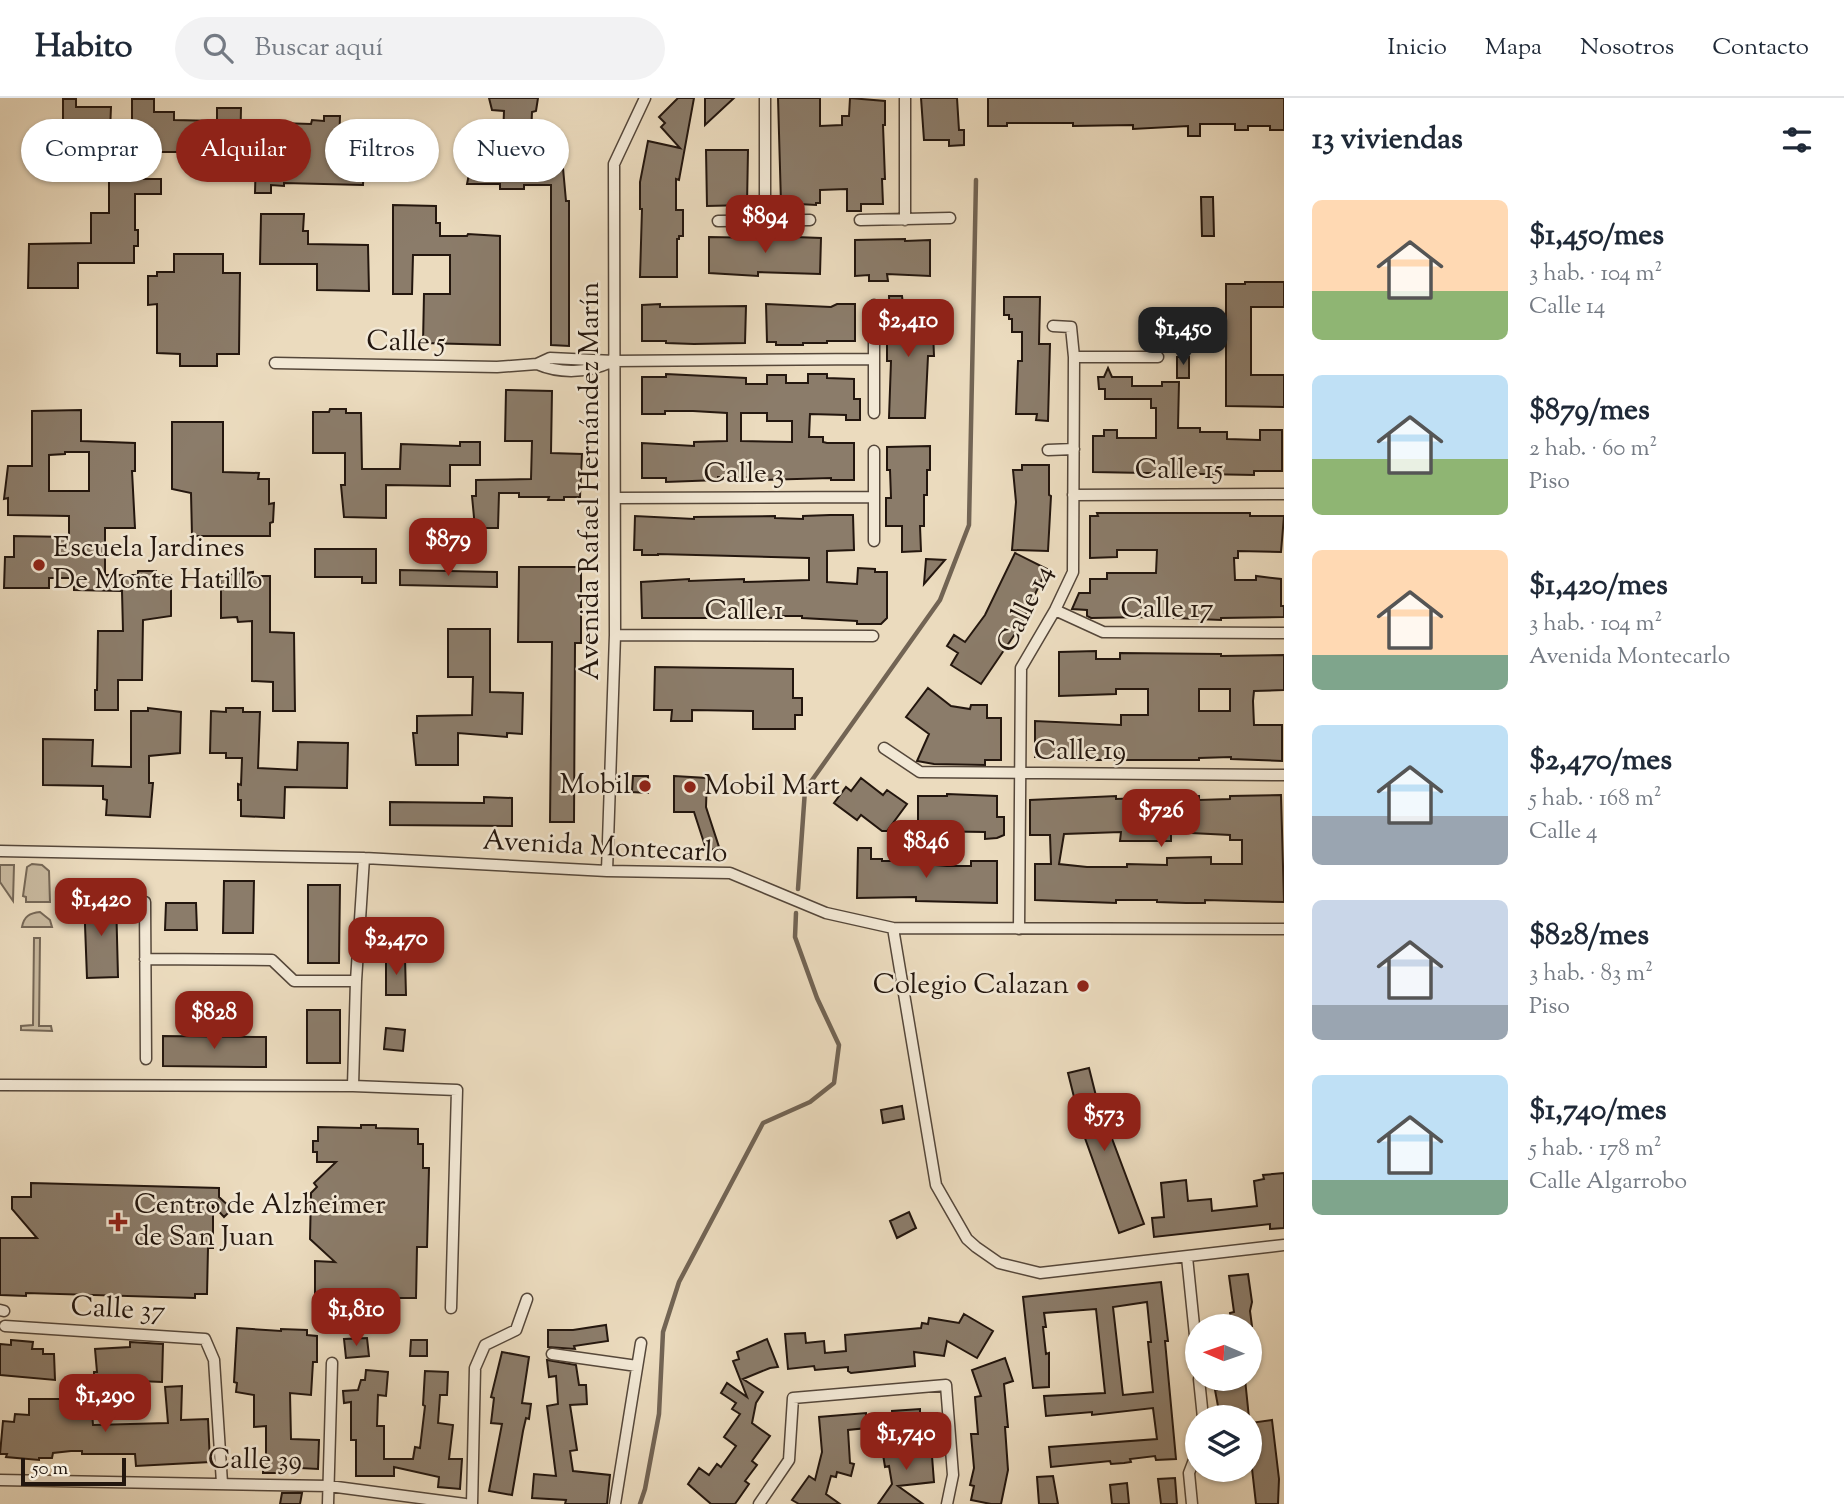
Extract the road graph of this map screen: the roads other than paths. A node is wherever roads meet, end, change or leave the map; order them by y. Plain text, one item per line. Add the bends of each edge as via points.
1 (645, 98) edge
2 (765, 98) edge
3 (905, 98) edge
4 (950, 218) dead end
5 (765, 220) junction
6 (810, 220) dead end
7 (860, 220) dead end
8 (905, 220) junction
9 (718, 221) dead end
10 (874, 305) dead end
11 (1054, 326) dead end
12 (1074, 357) junction
13 (1158, 357) dead end
14 (874, 359) junction
15 (614, 361) junction
16 (275, 363) dead end
17 (874, 413) dead end
18 (1074, 449) junction
19 (1048, 450) dead end
20 (874, 451) dead end
21 (1284, 494) edge
22 (1073, 495) junction
23 (873, 497) junction
24 (615, 498) junction
25 (874, 541) dead end
26 (1055, 610) junction
27 (1284, 633) edge
28 (615, 635) junction
29 (873, 636) dead end
30 (884, 748) dead end
31 (1019, 775) junction
32 (1284, 775) edge
33 (0, 851) edge
34 (364, 858) junction
35 (607, 871) junction
36 (145, 902) dead end
37 (894, 928) junction
38 (1019, 929) junction
39 (1284, 929) edge
40 (145, 960) junction
41 (356, 981) junction
42 (146, 1059) dead end
43 (0, 1085) edge
44 (353, 1086) junction
45 (1284, 1245) edge
46 (1187, 1256) junction
47 (527, 1300) dead end
48 (451, 1308) dead end
49 (1193, 1314) edge
50 (5, 1326) dead end
51 (640, 1343) dead end
52 (552, 1354) dead end
53 (332, 1363) dead end
54 (637, 1366) junction
55 (0, 1480) edge
56 (1190, 1482) edge
57 (222, 1483) junction
58 (329, 1486) junction
59 (328, 1504) edge
60 (465, 1504) edge
61 (472, 1504) edge
62 (615, 1504) edge
63 (759, 1504) edge
64 (947, 1504) edge
65 (1192, 1504) edge

1 - 15 street, Avenida Rafael Hernández Marín via 614,164
2 - 5 street
3 - 8 street
4 - 8 street
5 - 6 street
5 - 9 street
7 - 8 street
10 - 14 street
11 - 12 street, Calle 14 via 1071,327
12 - 13 street
12 - 18 street, Calle 14
14 - 15 street, Calle 5
14 - 17 street
15 - 16 street, Calle 5 via 550,358 497,367
15 - 24 street, Avenida Rafael Hernández Marín
18 - 19 street
18 - 22 street, Calle 14
20 - 23 street
21 - 22 street, Calle 15
22 - 26 street, Calle 14 via 1073,572
23 - 24 street, Calle 3
23 - 25 street
24 - 28 street, Avenida Rafael Hernández Marín
26 - 27 street, Calle 17 via 1103,632
26 - 31 street, Calle 14 via 1021,668
28 - 29 street, Calle 1
28 - 35 street, Avenida Rafael Hernández Marín
30 - 31 street, Calle 19 via 920,772
31 - 32 street, Calle 19
31 - 38 street, Calle 14
33 - 34 street, Avenida Montecarlo
34 - 35 street, Avenida Montecarlo
34 - 41 street
35 - 37 street, Avenida Montecarlo via 730,873 826,913
36 - 40 street
37 - 38 street, Avenida Montecarlo
37 - 46 street via 936,1185 967,1239 999,1263 1040,1273
38 - 39 street, Avenida Montecarlo
40 - 41 street via 272,960 294,981
40 - 42 street
41 - 44 street
43 - 44 street
44 - 48 street via 457,1090
45 - 46 street
46 - 49 street
47 - 61 street via 516,1330 485,1345 475,1368
50 - 57 street, Calle 37 via 205,1339 214,1360
51 - 54 street
52 - 54 street
53 - 58 street
54 - 62 street
55 - 57 street, Calle 39
56 - 65 street
57 - 58 street, Calle 39
58 - 59 street
58 - 60 street, Calle 39
63 - 64 street via 789,1460 793,1398 946,1385 953,1475

